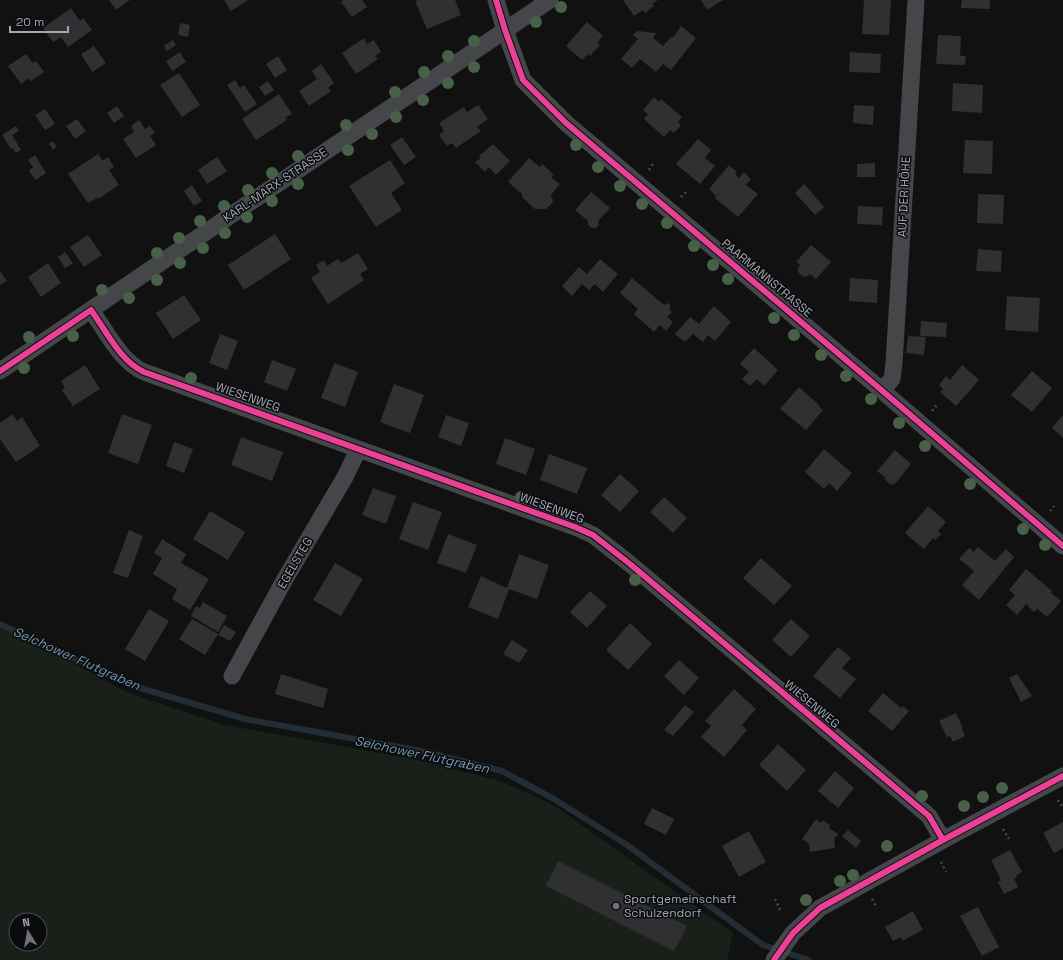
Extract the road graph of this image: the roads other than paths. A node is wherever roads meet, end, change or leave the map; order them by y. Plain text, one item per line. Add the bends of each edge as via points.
1 (496, 0) edge
2 (550, 0) edge
3 (916, 0) edge
4 (505, 30) junction
5 (91, 310) junction
6 (0, 370) edge
7 (882, 390) junction
8 (358, 450) junction
9 (1063, 546) edge
10 (232, 676) dead end
11 (1063, 776) edge
12 (943, 840) junction
13 (774, 960) edge

1 - 4 street, PAARMANNSTRASSE
2 - 4 street, KARL-MARX-STRASSE
3 - 7 street, AUF DER HÖHE via 894,363 892,379
4 - 5 street, KARL-MARX-STRASSE
4 - 7 street, PAARMANNSTRASSE via 523,80 566,123
5 - 6 street, KARL-MARX-STRASSE
5 - 8 street, WIESENWEG via 126,360 135,368
7 - 9 street, PAARMANNSTRASSE
8 - 10 street, EGELSTEG
8 - 12 street, WIESENWEG via 593,535 929,816
11 - 12 street
12 - 13 street via 820,908 793,933

